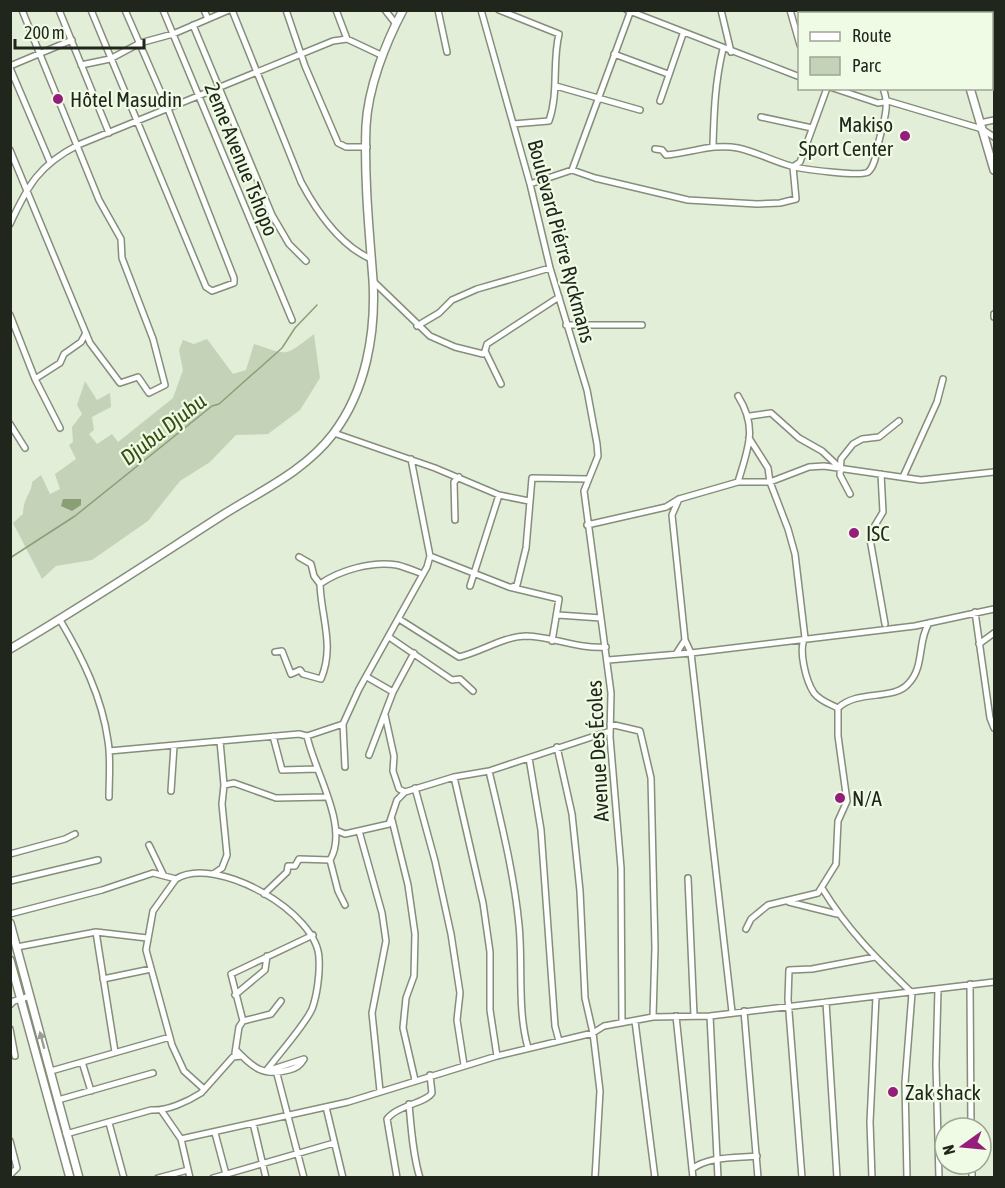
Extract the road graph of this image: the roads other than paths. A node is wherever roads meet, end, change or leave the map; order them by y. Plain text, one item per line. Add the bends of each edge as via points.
1 (22, 10) edge
2 (59, 10) edge
3 (91, 10) edge
4 (125, 10) edge
5 (163, 10) edge
6 (204, 10) edge
7 (231, 10) edge
8 (286, 10) edge
9 (336, 10) edge
10 (385, 10) edge
11 (403, 10) edge
12 (438, 10) edge
13 (482, 10) edge
14 (499, 10) edge
15 (721, 10) edge
16 (790, 10) edge
17 (629, 11) edge
18 (208, 19) junction
19 (396, 24) junction
20 (192, 25) junction
21 (173, 34) junction
22 (683, 34) junction
23 (728, 37) junction
24 (798, 38) edge
25 (346, 39) junction
26 (72, 40) junction
27 (140, 43) junction
28 (715, 46) junction
29 (723, 49) junction
30 (447, 52) dead end
31 (731, 52) junction
32 (39, 54) junction
33 (302, 54) junction
34 (614, 54) junction
35 (381, 55) junction
36 (110, 59) junction
37 (81, 65) junction
38 (10, 67) edge
39 (258, 73) junction
40 (668, 74) junction
41 (798, 74) edge
42 (556, 86) junction
43 (219, 89) junction
44 (825, 90) edge
45 (839, 90) edge
46 (882, 90) edge
47 (883, 90) edge
48 (971, 90) edge
49 (198, 96) junction
50 (600, 98) junction
51 (660, 101) dead end
52 (873, 101) junction
53 (888, 101) junction
54 (168, 109) junction
55 (640, 110) dead end
56 (761, 117) dead end
57 (994, 120) edge
58 (137, 122) junction
59 (513, 124) junction
60 (981, 126) junction
61 (812, 128) junction
62 (109, 133) junction
63 (994, 137) edge
64 (78, 145) junction
65 (713, 146) junction
66 (367, 147) junction
67 (655, 149) dead end
68 (10, 150) edge
69 (50, 162) junction
70 (793, 167) junction
71 (572, 170) junction
72 (994, 170) edge
73 (530, 184) junction
74 (27, 188) junction
75 (10, 224) edge
76 (371, 259) junction
77 (306, 261) dead end
78 (550, 268) junction
79 (373, 281) junction
80 (559, 297) junction
81 (10, 315) edge
82 (292, 320) dead end
83 (566, 325) junction
84 (642, 325) dead end
85 (417, 326) junction
86 (86, 333) junction
87 (485, 351) junction
88 (35, 379) junction
89 (943, 379) dead end
90 (501, 384) dead end
91 (738, 396) dead end
92 (750, 416) junction
93 (900, 421) dead end
94 (10, 424) edge
95 (60, 428) dead end
96 (334, 434) junction
97 (749, 438) junction
98 (26, 448) dead end
99 (411, 459) junction
100 (840, 468) junction
101 (994, 472) edge
102 (881, 474) junction
103 (459, 477) junction
104 (903, 477) junction
105 (586, 479) junction
106 (738, 482) junction
107 (770, 482) junction
108 (850, 494) dead end
109 (499, 495) junction
110 (679, 499) junction
111 (529, 501) junction
112 (666, 507) junction
113 (672, 515) junction
114 (455, 520) dead end
115 (587, 525) junction
116 (299, 556) dead end
117 (430, 556) junction
118 (423, 574) junction
119 (474, 574) junction
120 (320, 584) junction
121 (470, 586) dead end
122 (512, 587) junction
123 (994, 609) edge
124 (975, 612) junction
125 (558, 615) junction
126 (601, 618) junction
127 (399, 619) junction
128 (60, 620) junction
129 (930, 623) junction
130 (885, 624) junction
131 (894, 628) junction
132 (878, 630) junction
133 (994, 633) edge
134 (389, 637) junction
135 (805, 638) junction
136 (685, 640) junction
137 (552, 641) junction
138 (979, 644) junction
139 (606, 647) junction
140 (10, 649) edge
141 (275, 652) dead end
142 (414, 653) junction
143 (691, 653) junction
144 (676, 654) junction
145 (608, 660) junction
146 (367, 677) junction
147 (473, 691) dead end
148 (393, 692) junction
149 (838, 708) junction
150 (385, 715) junction
151 (343, 724) junction
152 (610, 727) junction
153 (994, 728) edge
154 (273, 736) junction
155 (307, 736) junction
156 (220, 741) junction
157 (174, 746) junction
158 (557, 747) junction
159 (109, 751) junction
160 (369, 755) dead end
161 (529, 758) junction
162 (345, 767) dead end
163 (317, 769) junction
164 (489, 771) junction
165 (454, 777) junction
166 (224, 785) junction
167 (415, 788) junction
168 (171, 791) dead end
169 (405, 792) junction
170 (109, 797) dead end
171 (326, 797) junction
172 (392, 820) junction
173 (338, 831) junction
174 (359, 831) junction
175 (75, 834) dead end
176 (148, 845) dead end
177 (10, 854) edge
178 (98, 860) dead end
179 (330, 860) junction
180 (163, 874) junction
181 (211, 875) junction
182 (688, 878) dead end
183 (176, 879) junction
184 (10, 881) edge
185 (822, 888) junction
186 (264, 894) junction
187 (788, 902) junction
188 (345, 905) dead end
189 (10, 914) edge
190 (837, 914) junction
191 (10, 923) edge
192 (746, 929) dead end
193 (96, 932) junction
194 (313, 935) junction
195 (147, 938) junction
196 (17, 947) junction
197 (267, 957) junction
198 (875, 957) junction
199 (10, 960) edge
200 (152, 969) junction
201 (103, 979) junction
202 (994, 982) edge
203 (970, 984) junction
204 (938, 989) junction
205 (912, 993) junction
206 (235, 995) junction
207 (30, 996) junction
208 (876, 997) junction
209 (21, 999) junction
210 (281, 1001) dead end
211 (826, 1002) junction
212 (10, 1005) edge
213 (789, 1006) junction
214 (744, 1011) junction
215 (732, 1012) junction
216 (676, 1016) junction
217 (694, 1016) junction
218 (710, 1016) junction
219 (653, 1017) junction
220 (243, 1021) junction
221 (635, 1021) junction
222 (622, 1023) junction
223 (10, 1029) edge
224 (593, 1033) junction
225 (170, 1036) junction
226 (559, 1041) junction
227 (528, 1048) junction
228 (236, 1050) junction
229 (115, 1052) junction
230 (15, 1056) dead end
231 (242, 1056) junction
232 (497, 1056) junction
233 (233, 1057) junction
234 (82, 1062) junction
235 (464, 1065) junction
236 (51, 1071) junction
237 (153, 1073) dead end
238 (277, 1074) junction
239 (430, 1075) junction
240 (415, 1080) junction
241 (204, 1089) junction
242 (91, 1091) junction
243 (380, 1091) junction
244 (58, 1100) junction
245 (409, 1104) junction
246 (326, 1107) junction
247 (161, 1110) junction
248 (288, 1115) junction
249 (939, 1116) edge
250 (971, 1116) edge
251 (109, 1123) junction
252 (253, 1124) junction
253 (215, 1133) junction
254 (64, 1135) junction
255 (181, 1139) junction
256 (10, 1141) edge
257 (334, 1143) junction
258 (297, 1154) junction
259 (757, 1156) junction
260 (719, 1160) junction
261 (262, 1165) junction
262 (693, 1169) junction
263 (188, 1170) junction
264 (10, 1174) edge
265 (227, 1176) edge
266 (70, 1178) edge
267 (79, 1178) edge
268 (124, 1178) edge
269 (158, 1178) edge
270 (190, 1178) edge
271 (213, 1178) edge
272 (266, 1178) edge
273 (304, 1178) edge
274 (344, 1178) edge
275 (397, 1178) edge
276 (420, 1178) edge
277 (595, 1178) edge
278 (655, 1178) edge
279 (693, 1178) edge
280 (718, 1178) edge
281 (758, 1178) edge
282 (802, 1178) edge
283 (837, 1178) edge
284 (872, 1178) edge
285 (907, 1178) edge

1 - 32 street
2 - 26 street
3 - 36 street
4 - 27 street
5 - 21 street, 2eme Avenue Tshopo
6 - 18 street
7 - 18 street
7 - 39 street
8 - 33 street
9 - 25 street
10 - 19 street
11 - 19 street
12 - 30 street
13 - 59 street, Boulevard Piérre Ryckmans
14 - 42 street via 559,34
15 - 23 street
16 - 24 street
17 - 22 street
17 - 34 street
18 - 20 street
19 - 35 street
20 - 21 street
20 - 43 street
21 - 27 street
21 - 49 street, 2eme Avenue Tshopo
22 - 28 street
22 - 40 street
23 - 28 street
23 - 31 street
25 - 33 street
25 - 35 street
26 - 32 street
26 - 37 street
27 - 36 street
27 - 54 street
28 - 29 street
29 - 31 street
29 - 65 street via 714,85
31 - 41 street
32 - 38 street
32 - 64 street
33 - 39 street
33 - 66 street via 338,143
34 - 40 street
34 - 50 street
35 - 66 street via 366,125
36 - 37 street
36 - 58 street
37 - 62 street
38 - 69 street
39 - 43 street
39 - 76 street via 313,204 354,250
40 - 51 street
42 - 50 street
42 - 59 street via 549,121
43 - 49 street
43 - 77 street via 272,215
44 - 61 street
45 - 52 street
46 - 52 street
47 - 53 street
48 - 60 street
49 - 54 street
49 - 82 street, 2eme Avenue Tshopo
50 - 55 street
50 - 71 street
52 - 53 street
53 - 60 street
53 - 70 street via 868,172 837,174
54 - 58 street
54 - 58 street via 234,278 234,283 221,289 212,291 206,287
56 - 61 street
57 - 60 street
58 - 62 street
59 - 73 street, Boulevard Piérre Ryckmans
60 - 63 street
60 - 72 street
61 - 70 street via 800,162
62 - 64 street
64 - 69 street
64 - 86 street via 99,200 121,239 122,258 153,339 165,385 149,393 138,377 120,382
65 - 67 street via 666,155
65 - 70 street via 740,148
66 - 76 street
68 - 74 street
69 - 74 street
70 - 71 street via 796,199 780,203 688,200
71 - 73 street
73 - 78 street, Boulevard Piérre Ryckmans
74 - 75 street
74 - 86 street
76 - 79 street
78 - 80 street, Boulevard Piérre Ryckmans
78 - 85 street via 477,289 452,300
79 - 85 street via 392,296
79 - 96 street via 372,324 365,366 353,401
80 - 83 street, Boulevard Piérre Ryckmans
80 - 87 street via 486,344
81 - 88 street
83 - 84 street
83 - 105 street, Boulevard Piérre Ryckmans via 587,390 598,451 597,461
85 - 87 street via 444,343 483,354
86 - 88 street via 60,363
87 - 90 street
88 - 95 street
89 - 104 street via 937,402
91 - 92 street
92 - 97 street
92 - 100 street via 771,412
93 - 100 street via 879,437 854,444 841,459
94 - 98 street
96 - 99 street
96 - 128 street via 316,455 286,477
97 - 106 street
97 - 107 street via 768,468
99 - 103 street
99 - 117 street
100 - 102 street
100 - 107 street via 809,467
100 - 108 street
101 - 104 street via 921,480
102 - 104 street
102 - 130 street via 883,512 870,540
103 - 109 street
103 - 114 street via 454,482
105 - 111 street via 533,477
105 - 115 street, Avenue Des Écoles
106 - 107 street
106 - 110 street
107 - 135 street via 795,554
109 - 111 street
109 - 119 street
110 - 112 street
110 - 113 street
111 - 122 street via 526,548 517,585
112 - 113 street
112 - 115 street
113 - 136 street
115 - 126 street, Avenue Des Écoles
116 - 120 street via 311,564
117 - 118 street
117 - 119 street
118 - 120 street via 397,565 376,565 331,576
118 - 127 street
119 - 121 street
119 - 122 street
120 - 141 street via 328,629 328,661 321,679 300,670 291,674 282,651
122 - 125 street via 557,598
123 - 124 street
124 - 129 street
124 - 138 street
125 - 126 street
125 - 137 street
126 - 139 street, Avenue Des Écoles
127 - 134 street
127 - 137 street via 459,657 520,637
128 - 140 street
128 - 159 street via 79,651 96,693
129 - 131 street
129 - 149 street via 923,634 919,664 909,684 900,690 852,698
130 - 131 street
130 - 132 street
131 - 132 street
132 - 135 street
133 - 138 street
134 - 142 street
134 - 146 street
135 - 143 street
135 - 149 street via 805,669 814,692
136 - 143 street
136 - 144 street
137 - 139 street
138 - 153 street
139 - 145 street, Avenue Des Écoles
142 - 147 street via 452,680 460,678
142 - 148 street
143 - 144 street
143 - 215 street
144 - 145 street
145 - 152 street, Avenue Des Écoles
146 - 148 street
146 - 151 street
148 - 150 street
149 - 185 street via 847,801 838,821 836,864
150 - 160 street
150 - 169 street via 394,756 393,771 399,789
151 - 155 street
151 - 162 street
152 - 158 street
152 - 219 street via 640,731 651,778
152 - 222 street, Avenue Des Écoles via 621,868
154 - 155 street
154 - 156 street
154 - 163 street via 282,770
155 - 163 street
156 - 157 street
156 - 166 street
157 - 159 street
157 - 168 street
158 - 161 street
158 - 224 street via 572,814 585,998
159 - 170 street
161 - 164 street
161 - 226 street via 541,830
163 - 171 street
164 - 165 street
164 - 227 street via 517,903 522,1023
165 - 167 street
165 - 232 street via 483,903
166 - 171 street via 234,783 276,798
166 - 181 street via 227,855 222,868
167 - 169 street
167 - 235 street via 451,934 460,993 457,1020
169 - 172 street via 397,801
171 - 173 street
172 - 174 street
172 - 240 street via 415,934 414,976 406,998 403,1028
173 - 174 street
173 - 179 street
174 - 243 street via 386,941 372,1013
175 - 177 street
176 - 180 street
178 - 184 street
179 - 186 street via 299,859
179 - 188 street
180 - 183 street
180 - 189 street via 153,873
181 - 183 street via 196,873
181 - 186 street via 244,882
182 - 217 street
183 - 195 street via 153,911
185 - 187 street via 813,896
185 - 190 street
186 - 194 street via 298,918
187 - 190 street
187 - 192 street via 768,905
190 - 198 street
191 - 196 street
193 - 195 street
193 - 196 street
193 - 201 street
194 - 197 street
194 - 238 street via 320,961 312,1009 266,1071 304,1059 296,1069
195 - 200 street
196 - 207 street
197 - 206 street via 265,970
197 - 206 street via 231,974
198 - 205 street
198 - 213 street via 789,970
199 - 209 street
200 - 201 street
200 - 225 street
201 - 229 street
202 - 203 street
203 - 204 street
203 - 250 street
204 - 205 street
204 - 249 street
205 - 208 street
205 - 285 street via 905,1083
206 - 220 street
207 - 209 street
236 -> 207 street
208 - 211 street
208 - 284 street via 870,1122
209 - 212 street
209 - 254 street
210 - 220 street via 271,1014
211 - 213 street
211 - 283 street
213 - 214 street
213 - 282 street
214 - 215 street
214 - 259 street
215 - 218 street
216 - 217 street
216 - 219 street
216 - 262 street
217 - 218 street
218 - 260 street
219 - 221 street
220 - 228 street
221 - 222 street
221 - 278 street
222 - 224 street via 604,1026
223 - 230 street
224 - 226 street
224 - 277 street via 600,1091
225 - 229 street
225 - 241 street via 184,1071
226 - 227 street
227 - 232 street
228 - 231 street
228 - 233 street
229 - 234 street
231 - 233 street
231 - 238 street via 265,1073
232 - 235 street
233 - 241 street
234 - 236 street
234 - 242 street
235 - 239 street
236 - 244 street
237 - 242 street
238 - 248 street
239 - 240 street
239 - 245 street via 431,1096
240 - 243 street
241 - 247 street via 197,1096
242 - 244 street
243 - 246 street
244 - 254 street
245 - 275 street via 387,1119
245 - 276 street via 414,1160
246 - 248 street
246 - 257 street
247 - 251 street
247 - 255 street
248 - 252 street
248 - 258 street
251 - 254 street
251 - 268 street
252 - 253 street
252 - 261 street
253 - 255 street
253 - 265 street
254 - 266 street
254 - 267 street
255 - 263 street
256 - 264 street via 17,1168
257 - 258 street
257 - 274 street
258 - 261 street
258 - 273 street
259 - 260 street
259 - 281 street
260 - 262 street via 698,1164
260 - 280 street
261 - 265 street
261 - 272 street
262 - 279 street
263 - 269 street
263 - 270 street
265 - 271 street

